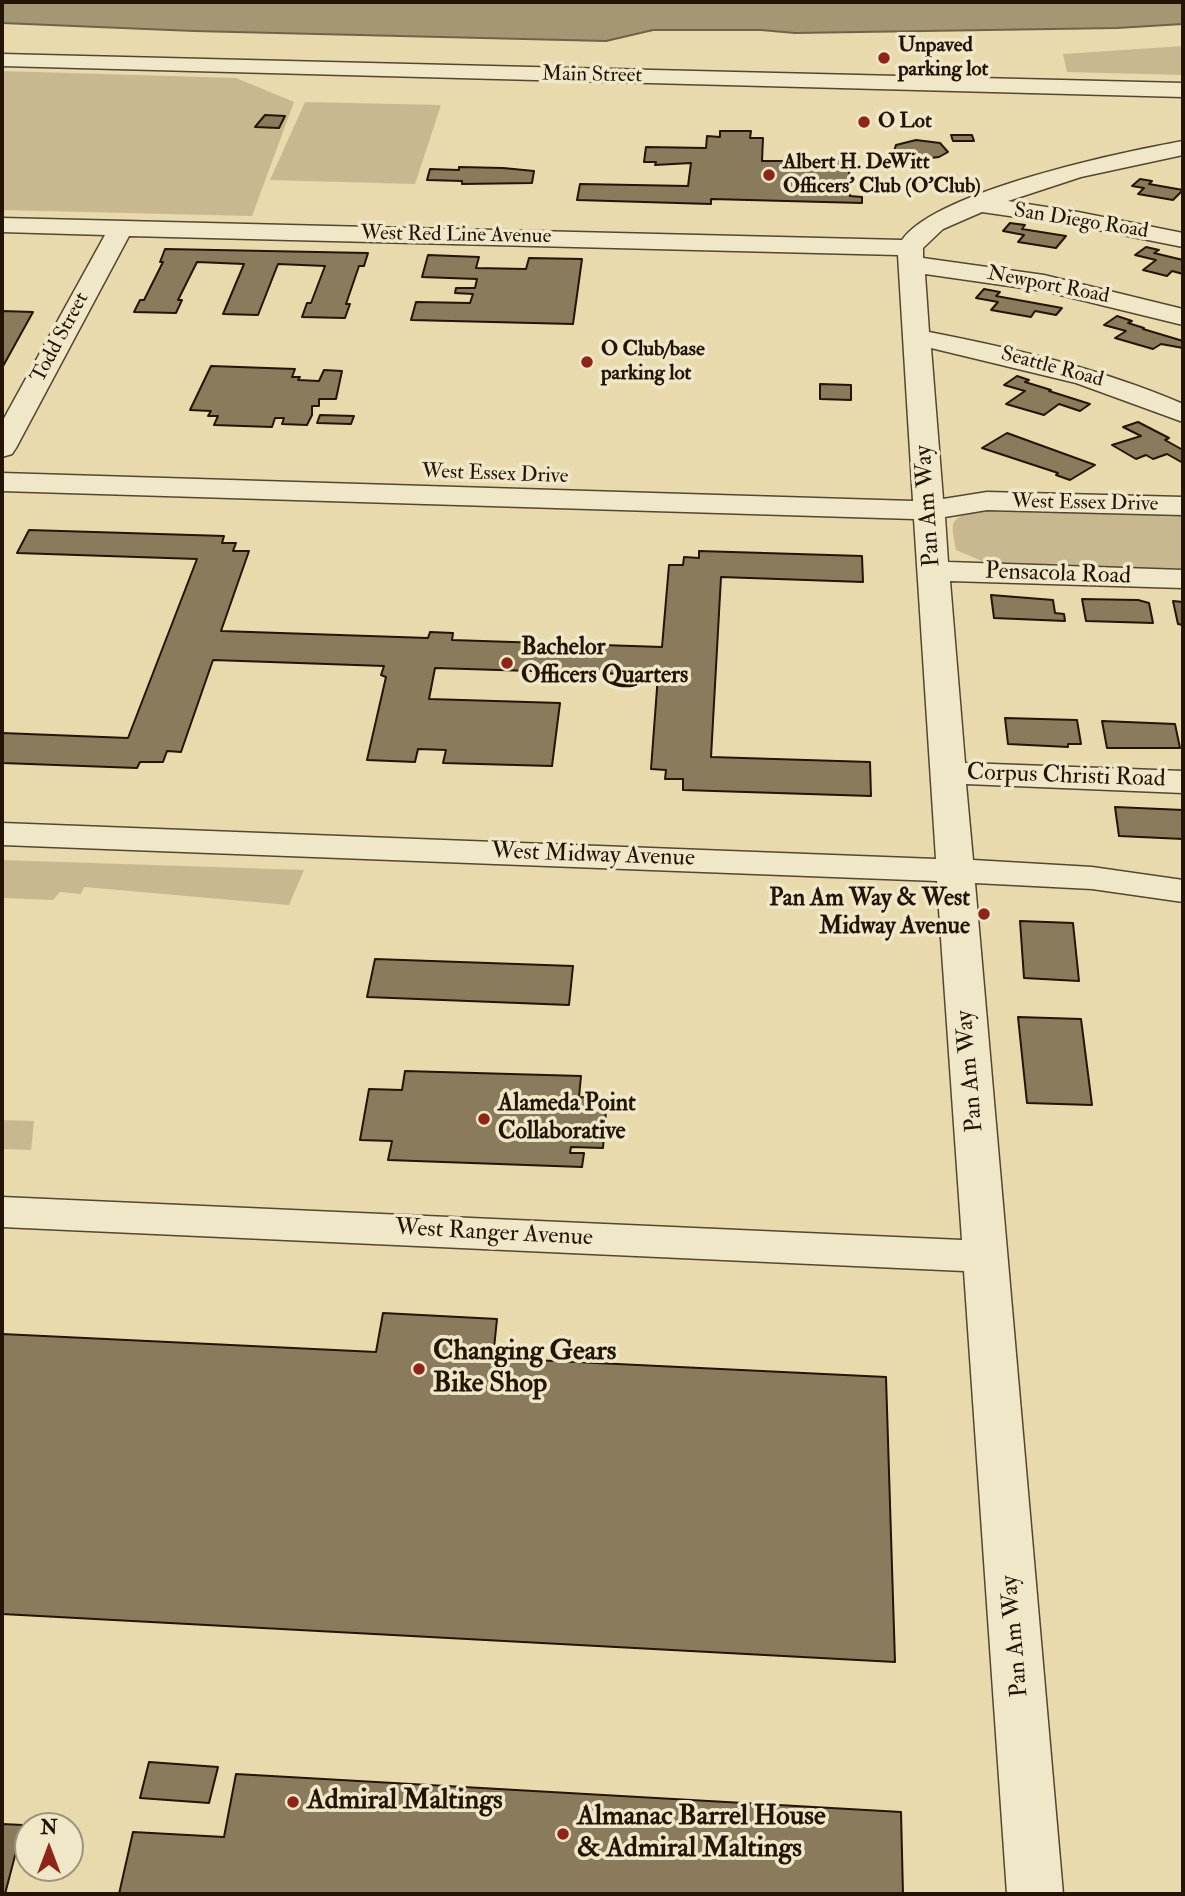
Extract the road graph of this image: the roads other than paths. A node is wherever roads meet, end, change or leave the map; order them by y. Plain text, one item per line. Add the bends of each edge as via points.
1 (2, 60) edge
2 (1183, 90) edge
3 (1183, 148) edge
4 (1112, 161) junction
5 (1171, 171) dead end
6 (978, 205) junction
7 (2, 225) edge
8 (121, 228) junction
9 (1183, 240) edge
10 (911, 256) junction
11 (1183, 317) edge
12 (916, 337) junction
13 (1183, 414) edge
14 (2, 448) edge
15 (2, 460) edge
16 (323, 481) junction
17 (2, 482) edge
18 (928, 499) junction
19 (1183, 506) edge
20 (933, 571) junction
21 (1183, 579) edge
22 (948, 773) junction
23 (1183, 782) edge
24 (2, 834) edge
25 (955, 870) junction
26 (1183, 891) edge
27 (2, 1212) edge
28 (986, 1256) junction
29 (1035, 1894) edge

1 - 2 street, Main Street
3 - 4 street
4 - 5 street
4 - 6 street via 1037,181
6 - 9 street, San Diego Road
6 - 10 street via 918,234
7 - 8 street, West Red Line Avenue
8 - 10 street, West Red Line Avenue
8 - 14 street, Todd Street
10 - 11 street, Newport Road
10 - 12 street, Pan Am Way
12 - 13 street, Seattle Road via 1061,368
12 - 18 street, Pan Am Way
15 - 16 street, West Essex Drive
16 - 17 street, West Essex Drive
16 - 18 street, West Essex Drive
18 - 19 street, West Essex Drive
18 - 20 street, Pan Am Way
20 - 21 street, Pensacola Road
20 - 22 street, Pan Am Way
22 - 23 street, Corpus Christi Road
22 - 25 street, Pan Am Way
24 - 25 street, West Midway Avenue
25 - 26 street, West Midway Avenue via 1092,878
25 - 28 street, Pan Am Way
27 - 28 street, West Ranger Avenue
28 - 29 street, Pan Am Way

